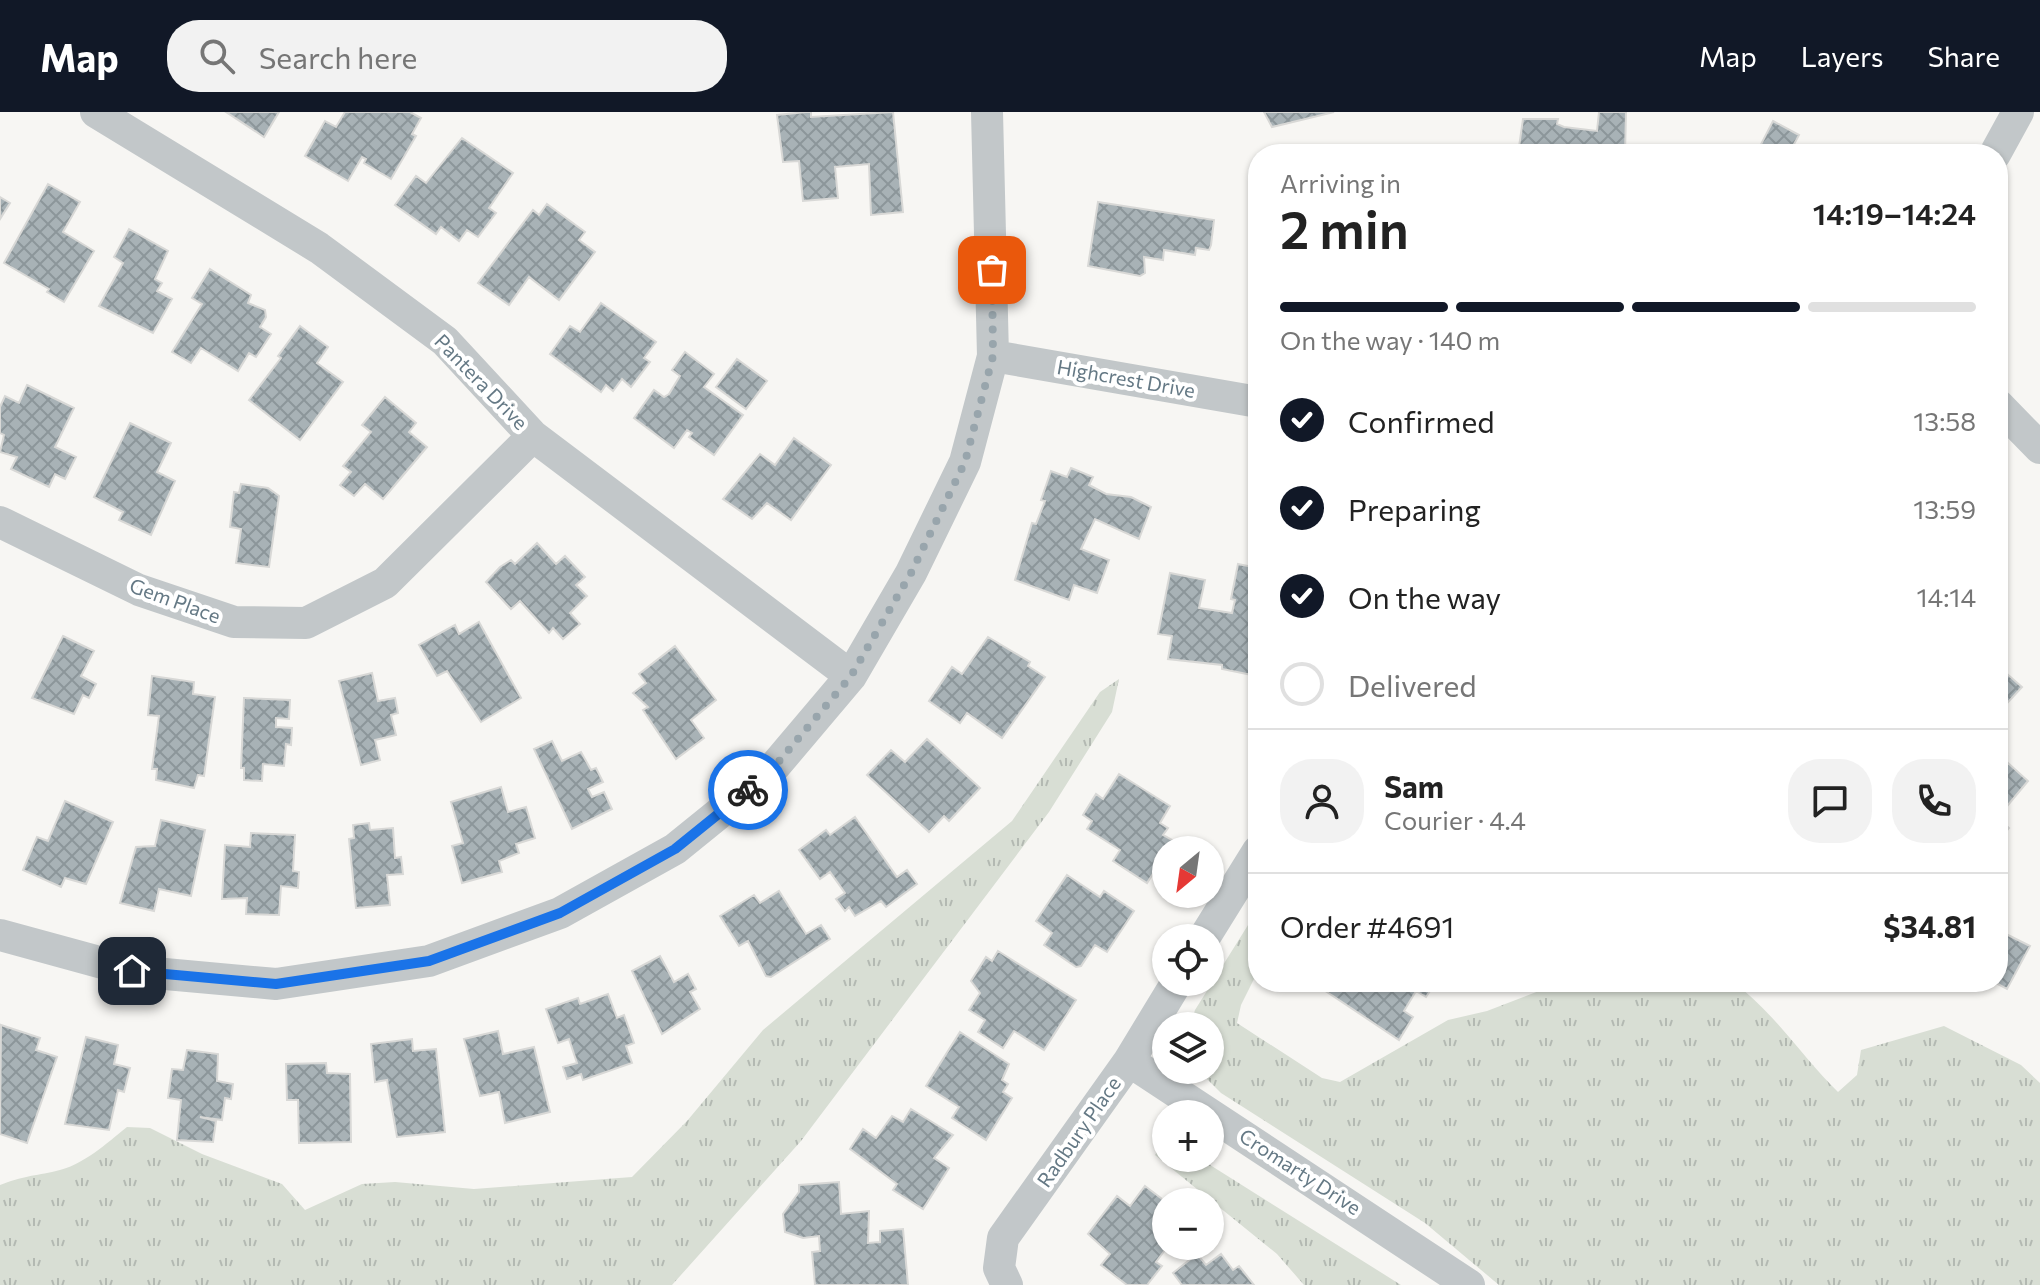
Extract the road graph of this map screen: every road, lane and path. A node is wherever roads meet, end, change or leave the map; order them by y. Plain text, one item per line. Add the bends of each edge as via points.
1 (96, 112) edge
2 (987, 112) edge
3 (2018, 112) edge
4 (2000, 144) edge
5 (993, 356) junction
6 (1248, 400) edge
7 (2008, 415) edge
8 (533, 436) junction
9 (2040, 448) edge
10 (0, 522) edge
11 (851, 676) junction
12 (1248, 867) edge
13 (1213, 924) edge
14 (0, 935) edge
15 (1168, 996) edge
16 (1129, 1061) junction
17 (1007, 1285) edge
18 (1469, 1285) edge

1 - 8 street, Pantera Drive via 319,248 433,332
2 - 5 street
3 - 4 street
5 - 6 street, Highcrest Drive
5 - 11 street via 965,462 911,573
7 - 9 street
8 - 10 street, Gem Place via 385,583 306,623 234,622 139,590
8 - 11 street, Pantera Drive
11 - 14 street via 769,773 675,849 560,913 429,961 276,984 132,971
12 - 13 street
15 - 16 street, Radbury Place
16 - 17 street, Radbury Place via 1003,1238 999,1268
16 - 18 street, Cromarty Drive

